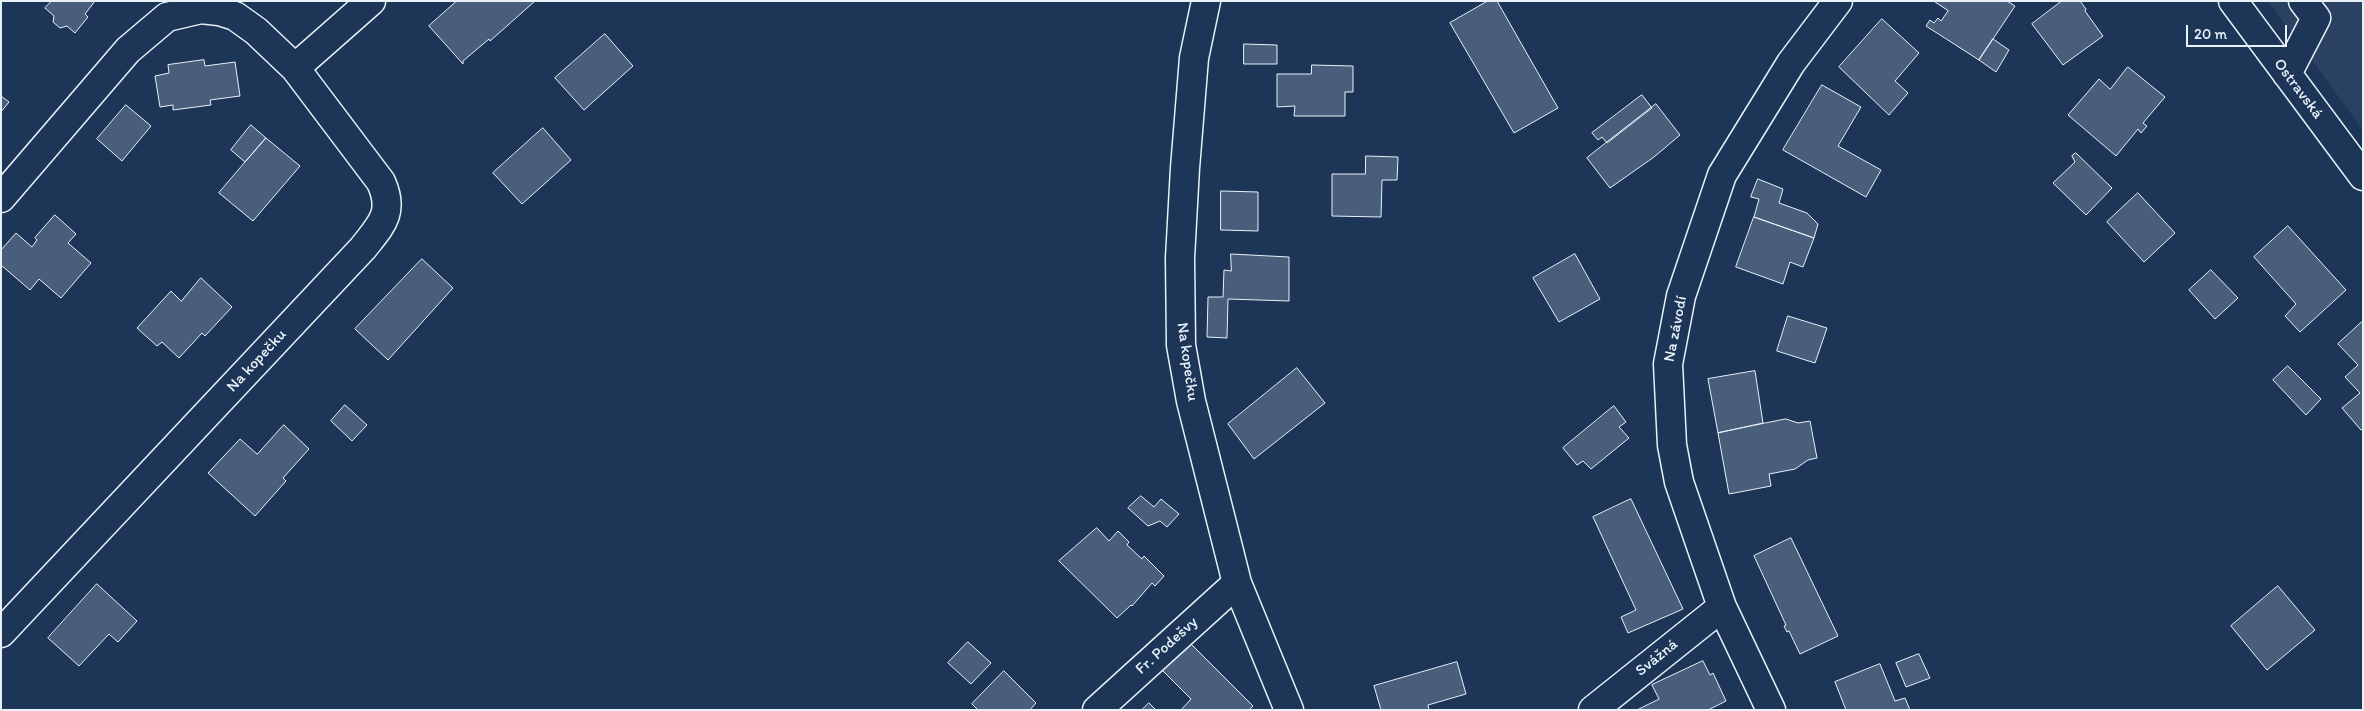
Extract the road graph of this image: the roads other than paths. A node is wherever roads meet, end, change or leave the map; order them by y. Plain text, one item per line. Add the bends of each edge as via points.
1 (371, 1) edge
2 (1206, 1) edge
3 (1838, 1) edge
4 (2233, 1) edge
5 (2303, 1) edge
6 (295, 68) junction
7 (2287, 74) junction
8 (2363, 176) edge
9 (1, 198) edge
10 (1237, 583) junction
11 (1722, 607) junction
12 (1, 633) edge
13 (1097, 710) edge
14 (1289, 710) edge
15 (1593, 710) edge
16 (1771, 710) edge

1 - 6 street
2 - 10 street, Na kopečku via 1194,58 1185,168 1180,258 1181,344 1191,401
3 - 11 street, Na závodí via 1791,63 1722,175 1681,296 1668,364 1672,445 1679,482
4 - 7 street, Ostravská
5 - 7 street via 2316,18
6 - 9 street, Na kopečku via 235,16 201,9 166,17 128,50
6 - 12 street, Na kopečku via 381,182 387,200 384,222
7 - 8 street, Ostravská
10 - 13 street, Fr. Podešvy
10 - 14 street, Na kopečku
11 - 15 street, Svážná
11 - 16 street, Na závodí

